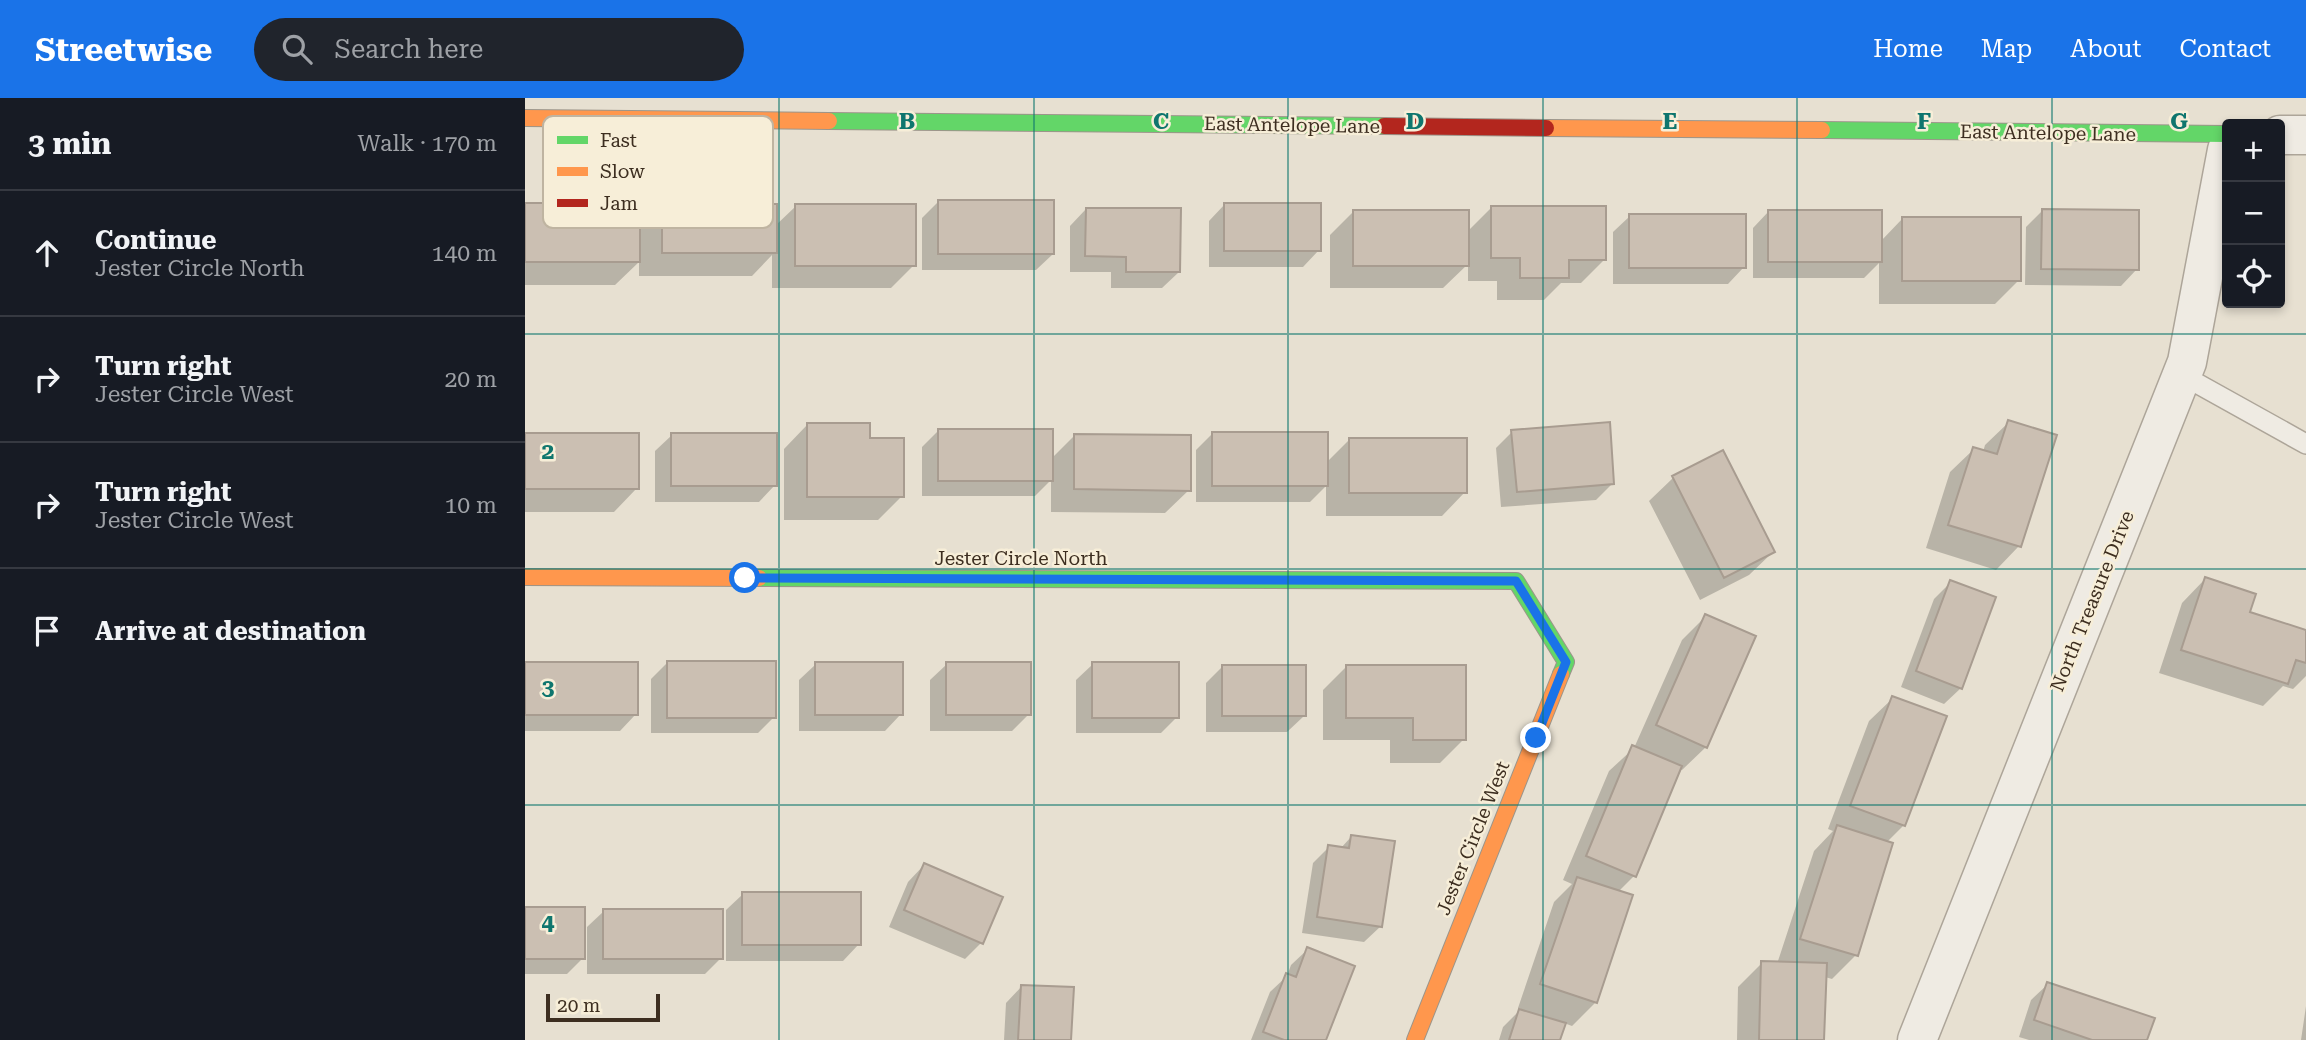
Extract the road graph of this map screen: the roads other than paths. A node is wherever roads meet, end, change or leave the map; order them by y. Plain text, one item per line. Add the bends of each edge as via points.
1 (525, 118) edge
2 (543, 118) edge
3 (773, 120) edge
4 (2222, 134) edge
5 (2285, 135) edge
6 (2306, 135) edge
7 (2222, 175) edge
8 (2182, 375) junction
9 (2306, 444) edge
10 (525, 577) edge
11 (1516, 581) joint
12 (1415, 1040) edge
13 (1917, 1040) edge

1 - 2 street, East Antelope Lane
3 - 4 street, East Antelope Lane
5 - 6 street
7 - 8 street, North Treasure Drive
8 - 9 lane
8 - 13 street, North Treasure Drive
10 - 11 street, Jester Circle North
11 - 12 street, Jester Circle West via 1566,662

